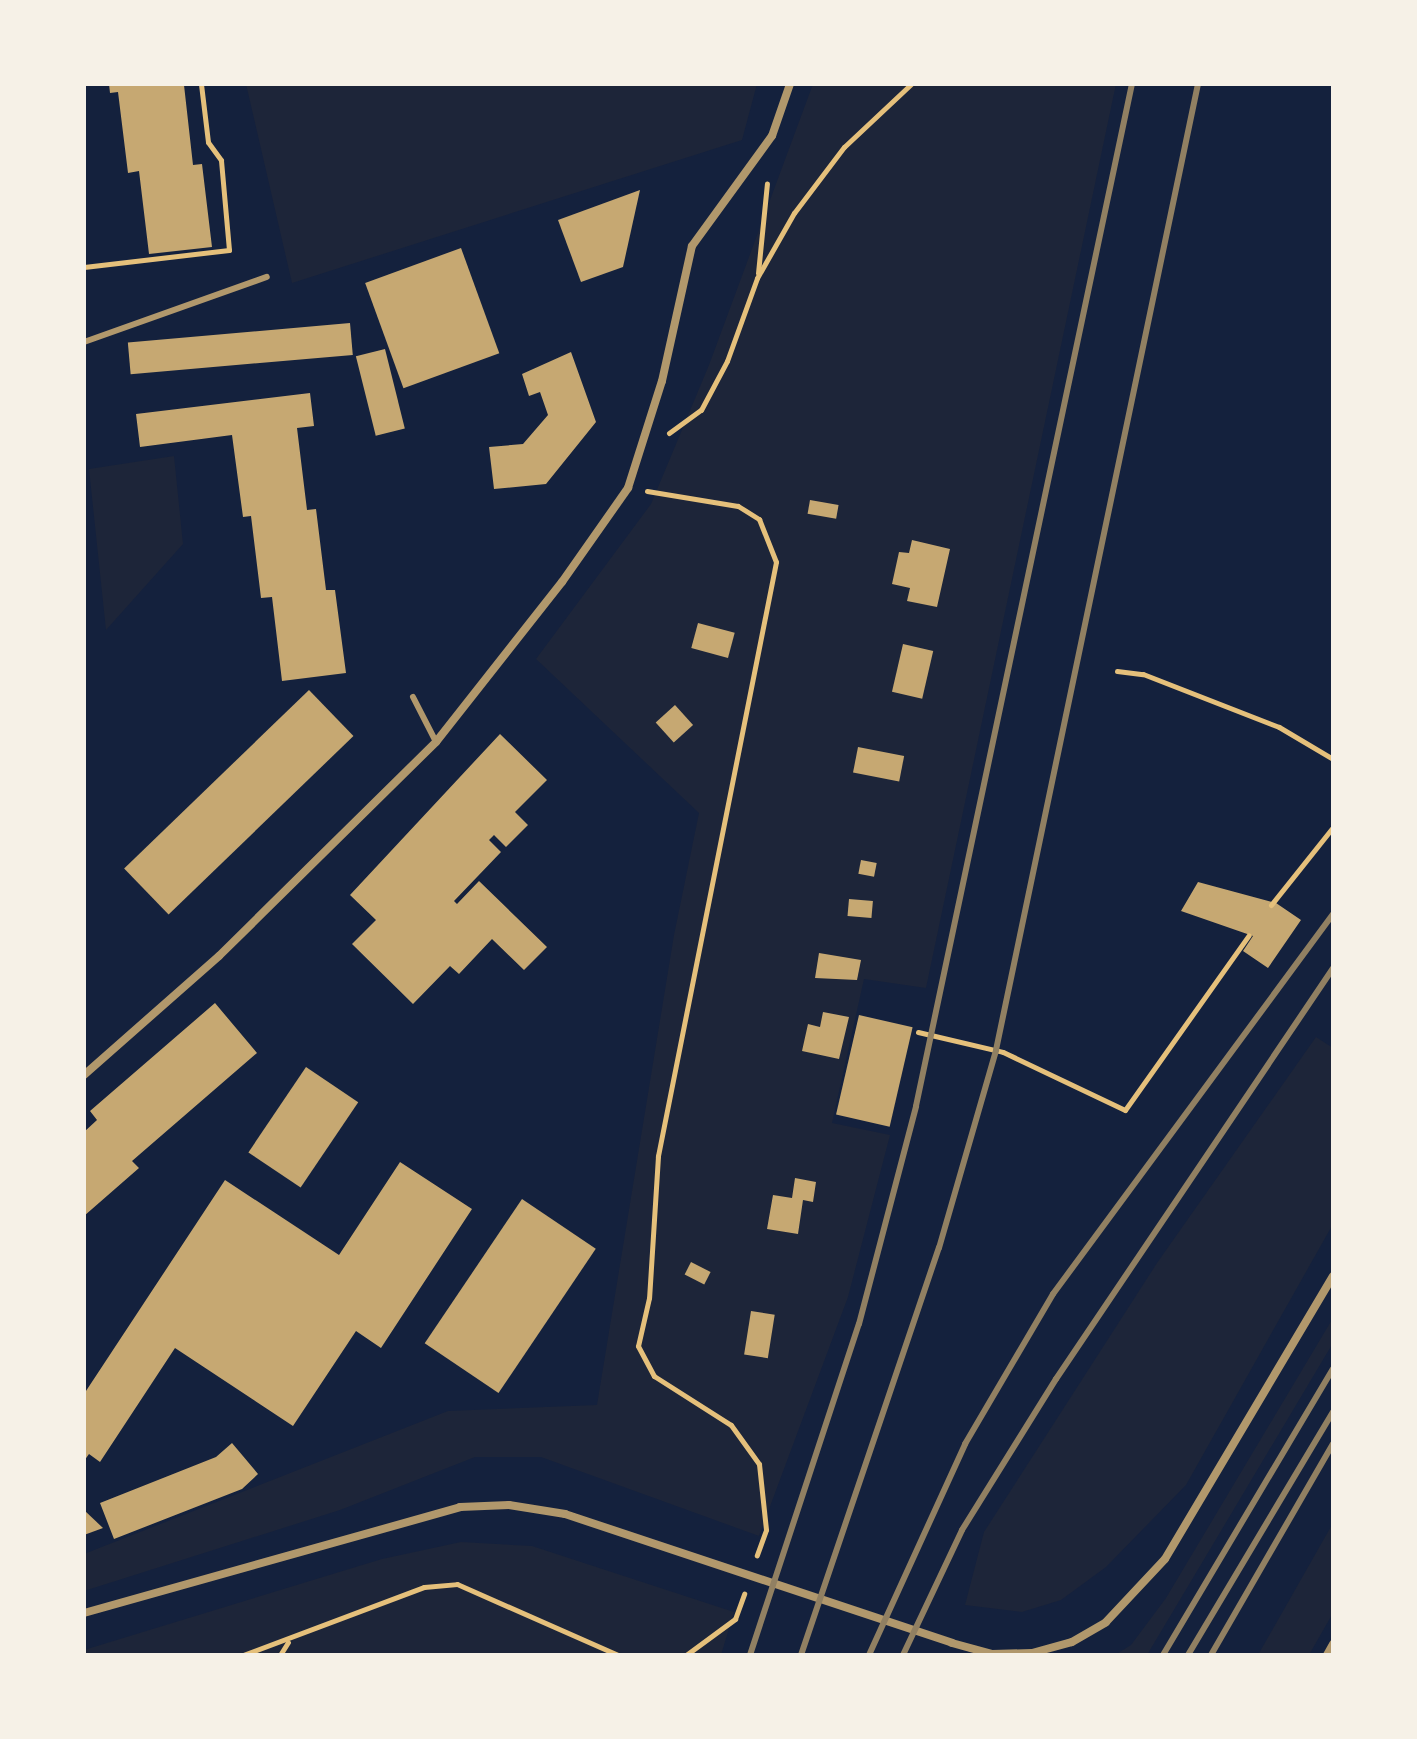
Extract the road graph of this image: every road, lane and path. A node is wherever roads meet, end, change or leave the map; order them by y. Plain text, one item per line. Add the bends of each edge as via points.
1 (201, 84) edge
2 (790, 84) edge
3 (911, 84) edge
4 (772, 136) junction
5 (84, 267) edge
6 (267, 277) dead end
7 (757, 278) junction
8 (84, 342) edge
9 (639, 454) junction
10 (628, 488) junction
11 (1117, 671) dead end
12 (413, 697) dead end
13 (436, 742) junction
14 (1333, 759) edge
15 (1333, 827) edge
16 (1271, 905) dead end
17 (1249, 935) dead end
18 (918, 1032) dead end
19 (84, 1075) edge
20 (1333, 1276) edge
21 (756, 1560) dead end
22 (745, 1589) dead end
23 (84, 1613) edge
24 (289, 1641) junction
25 (1333, 1644) edge
26 (243, 1655) edge
27 (280, 1655) edge
28 (618, 1655) edge
29 (686, 1655) edge
30 (1327, 1655) edge

1 - 5 path via 208,142 221,160 229,250
2 - 4 street
3 - 7 path via 844,147 794,213
4 - 7 path
4 - 9 street via 692,246 662,381
6 - 8 lane
7 - 9 path via 727,361 701,410
9 - 10 street
10 - 13 street via 562,582
10 - 21 path via 738,506 759,519 776,562 658,1156 649,1298 638,1346 654,1376 731,1425 759,1464 766,1530
11 - 14 path via 1143,674 1279,727
12 - 13 lane
13 - 19 street via 219,956
15 - 16 path
17 - 18 path via 1125,1110 1003,1052
20 - 23 street via 1165,1559 1134,1597 1072,1642 1032,1653 992,1654 952,1643 565,1514 509,1505 460,1507
22 - 29 path via 735,1619
24 - 26 path
24 - 27 path
24 - 28 path via 424,1587 457,1584
25 - 30 street

